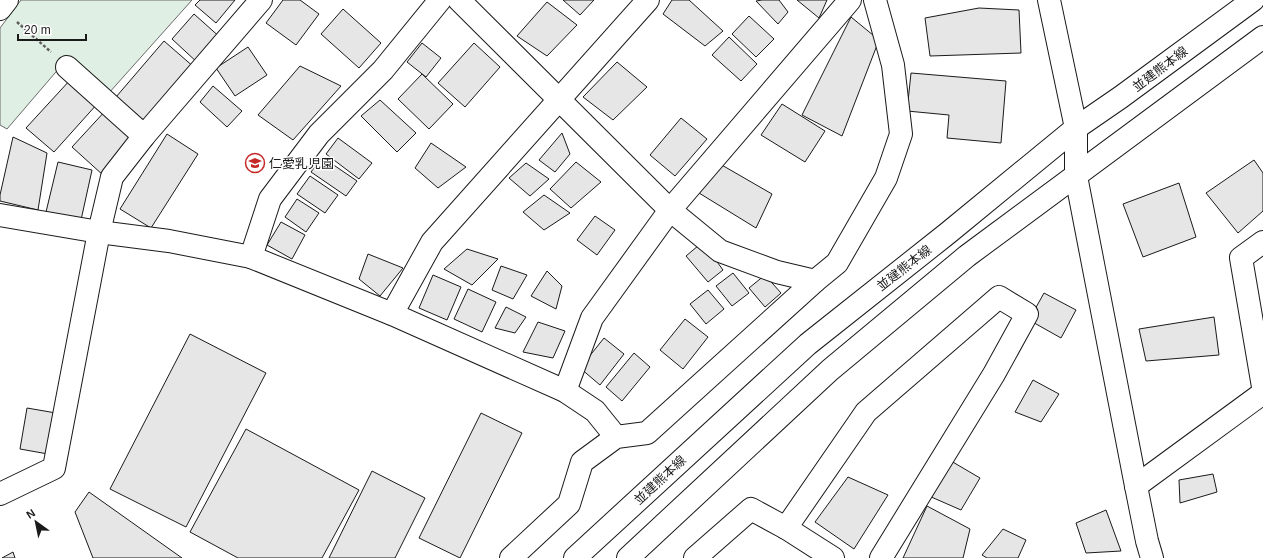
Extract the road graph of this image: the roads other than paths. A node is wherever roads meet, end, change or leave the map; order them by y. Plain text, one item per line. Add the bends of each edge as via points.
1 (261, 0) edge
2 (440, 0) edge
3 (459, 0) edge
4 (648, 0) edge
5 (850, 0) edge
6 (875, 0) edge
7 (1049, 0) edge
8 (1253, 0) edge
9 (1263, 37) edge
10 (67, 67) road end
11 (559, 99) junction
12 (1076, 128) junction
13 (144, 136) junction
14 (1076, 176) junction
15 (670, 210) junction
16 (0, 215) edge
17 (99, 232) junction
18 (1263, 242) edge
19 (252, 257) junction
20 (815, 281) junction
21 (392, 314) junction
22 (1263, 387) edge
23 (566, 391) junction
24 (1263, 393) edge
25 (616, 437) junction
26 (1136, 486) junction
27 (0, 494) edge
28 (786, 528) junction
29 (511, 558) edge
30 (575, 558) edge
31 (628, 558) edge
32 (695, 558) edge
33 (833, 558) edge
34 (881, 558) edge
35 (1152, 558) edge

1 - 13 street
2 - 19 street via 383,70 319,134 270,199
3 - 11 street
4 - 11 street
5 - 15 street
6 - 20 street via 893,65 901,134 886,178 837,263
7 - 12 street
8 - 12 street, 並建熊本線 via 1121,98
9 - 14 street
10 - 13 street
11 - 15 street
11 - 21 street via 432,242
12 - 14 street
12 - 30 street, 並建熊本線 via 808,344
13 - 17 street via 112,177
14 - 26 street
14 - 31 street via 967,256 830,370
15 - 20 street via 720,251 777,272
15 - 23 street via 592,318
16 - 17 street
17 - 19 street
17 - 27 street via 54,468
18 - 22 street via 1241,258
19 - 21 street
20 - 25 street via 647,433
21 - 23 street
23 - 25 street via 595,411
24 - 26 street
25 - 29 street via 582,462 569,504
26 - 35 street
28 - 32 street via 751,509
28 - 33 street
28 - 34 street via 866,412 999,297 1027,314 994,374

